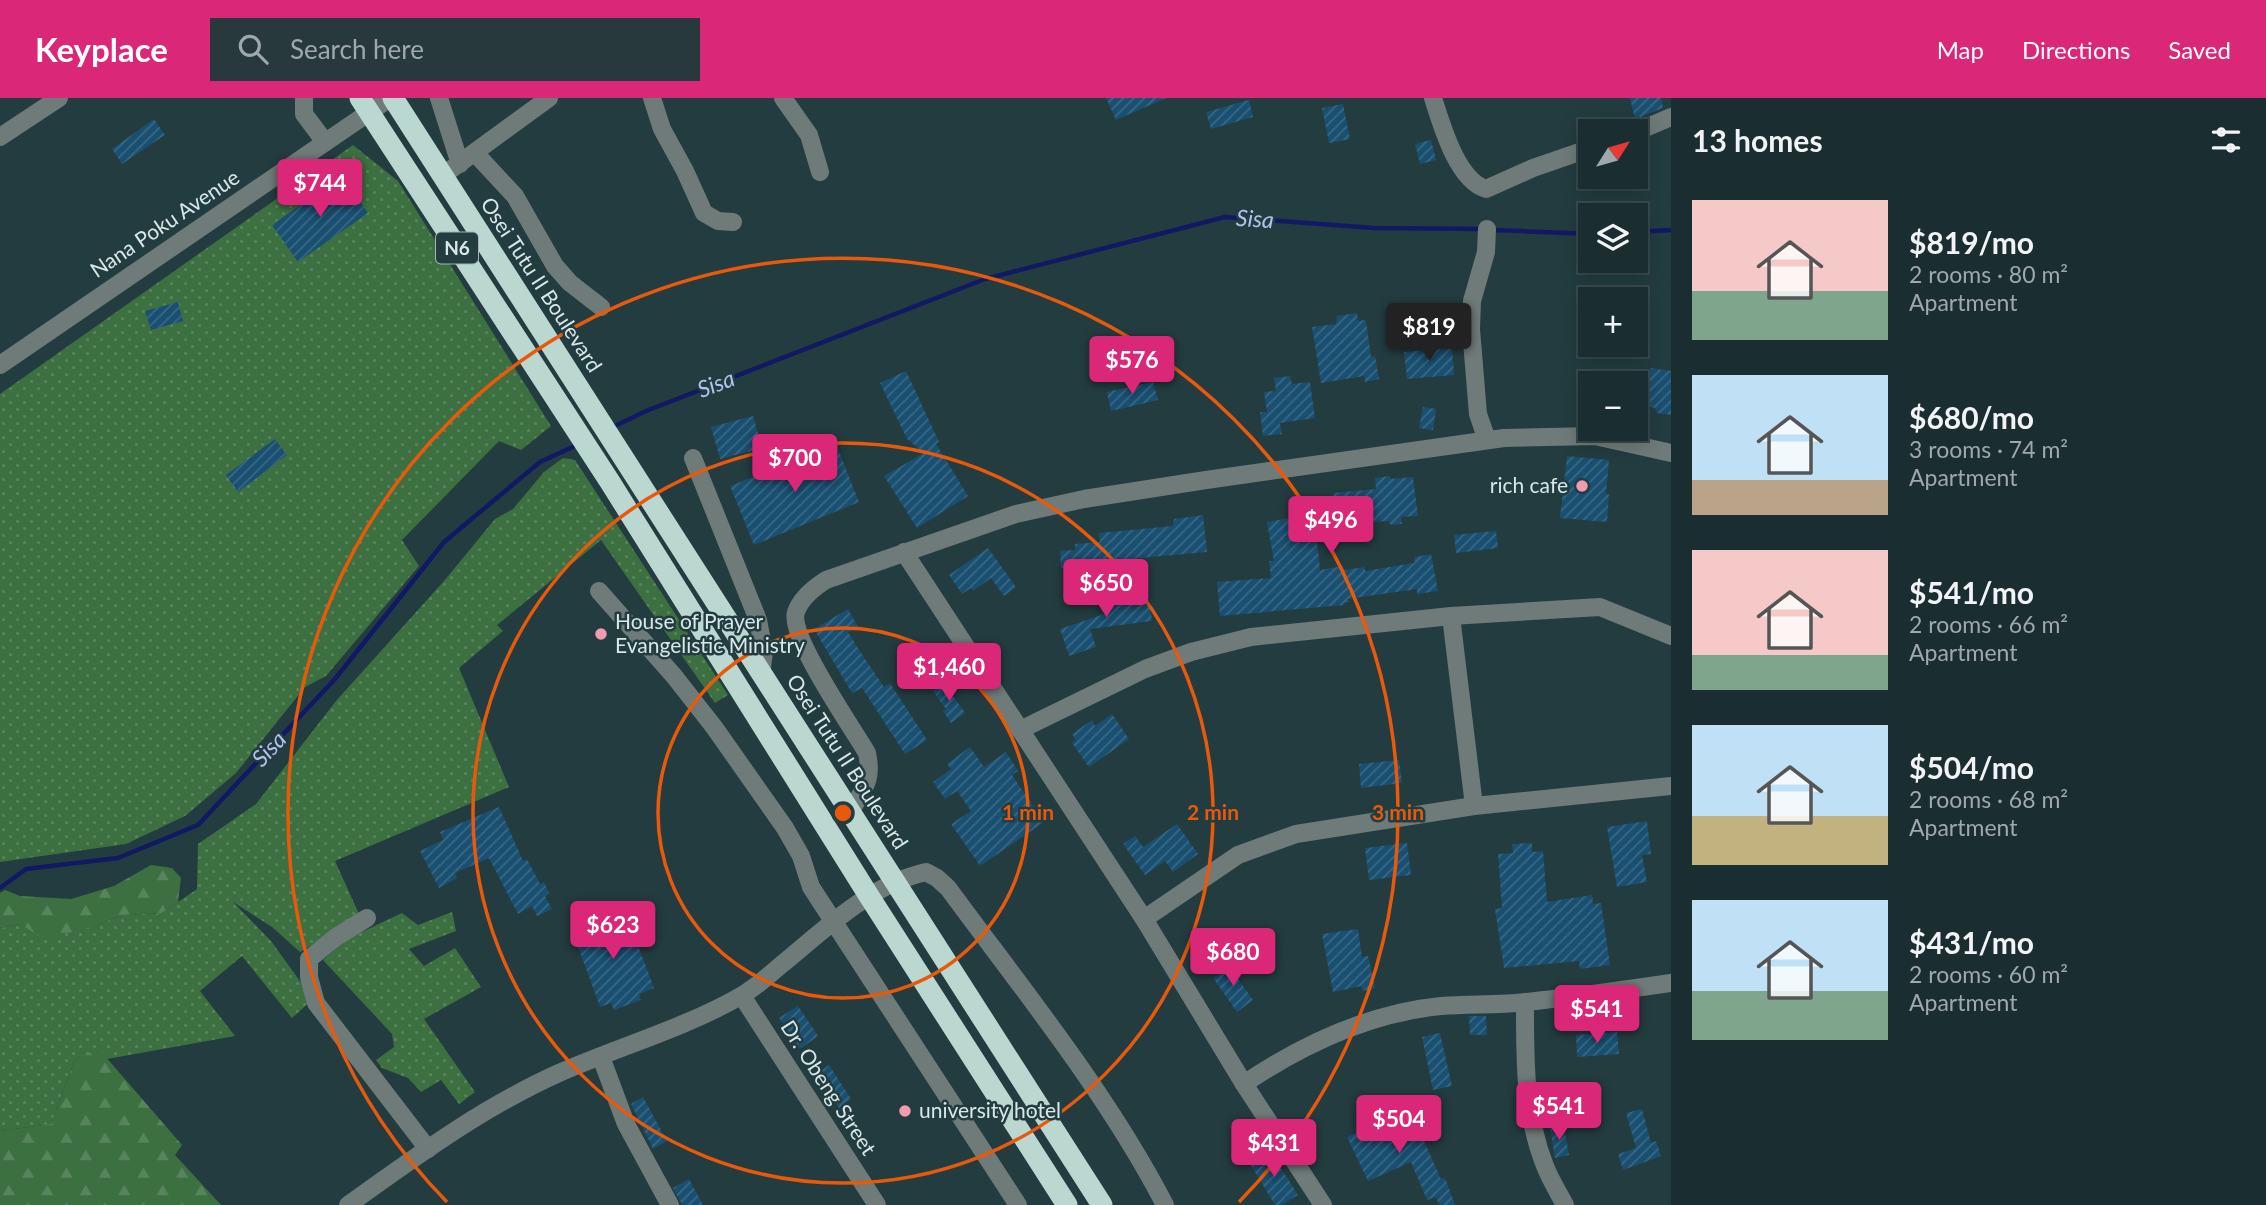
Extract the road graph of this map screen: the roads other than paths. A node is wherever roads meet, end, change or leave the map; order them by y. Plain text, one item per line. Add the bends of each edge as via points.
1 (59, 98) edge
2 (304, 98) edge
3 (391, 98) edge
4 (439, 98) edge
5 (549, 98) edge
6 (652, 98) edge
7 (783, 98) edge
8 (1433, 98) edge
9 (365, 105) edge
10 (1671, 117) edge
11 (1648, 127) edge
12 (0, 137) edge
13 (325, 142) junction
14 (1578, 152) edge
15 (475, 153) junction
16 (460, 164) junction
17 (820, 172) dead end
18 (442, 176) junction
19 (733, 222) dead end
20 (1487, 229) dead end
21 (601, 307) dead end
22 (0, 365) edge
23 (1487, 440) junction
24 (1671, 453) edge
25 (693, 458) dead end
26 (904, 552) junction
27 (599, 591) dead end
28 (1451, 615) junction
29 (1671, 636) edge
30 (761, 674) junction
31 (1020, 730) junction
32 (1671, 786) edge
33 (1474, 806) junction
34 (850, 812) junction
35 (894, 881) junction
36 (869, 896) junction
37 (368, 918) dead end
38 (1144, 919) junction
39 (834, 921) junction
40 (1671, 984) edge
41 (742, 996) junction
42 (1525, 1002) junction
43 (601, 1057) junction
44 (1244, 1084) junction
45 (428, 1149) junction
46 (357, 1202) edge
47 (670, 1205) edge
48 (877, 1205) edge
49 (1018, 1205) edge
50 (1067, 1205) edge
51 (1102, 1205) edge
52 (1165, 1205) edge
53 (1323, 1205) edge
54 (1565, 1205) edge

1 - 12 street
2 - 13 street via 304,114
3 - 9 street, Nana Poku Avenue
3 - 18 highway, Osei Tutu II Boulevard / N6
4 - 16 street
5 - 15 street
6 - 19 street via 662,129 704,213
7 - 17 street via 809,135
8 - 14 street via 1464,174 1476,186 1486,189
9 - 13 street, Nana Poku Avenue
9 - 36 highway, N6 via 610,482
10 - 11 street
13 - 22 street, Nana Poku Avenue
15 - 16 street
15 - 21 street via 515,196 555,266
16 - 18 street
18 - 30 highway, Osei Tutu II Boulevard / N6
20 - 23 street via 1471,329 1478,414
23 - 24 street via 1595,436
23 - 26 street via 1084,499 1016,514
25 - 30 street via 758,620 764,652
26 - 31 street
26 - 34 street via 826,580 813,588 796,612 797,630 812,663 867,753 871,769 867,784
27 - 39 street via 674,676 785,828 801,856 810,887
28 - 29 street via 1600,607
28 - 31 street via 1251,637 1203,649 1145,669
28 - 33 street
30 - 34 highway, Osei Tutu II Boulevard / N6
31 - 38 street
32 - 33 street
33 - 38 street via 1296,834 1238,855
34 - 35 highway, Osei Tutu II Boulevard / N6
35 - 36 street
35 - 51 highway, Osei Tutu II Boulevard / N6
35 - 52 street via 926,872 948,888 1089,1083 1143,1163
36 - 39 street
36 - 50 highway, N6
37 - 45 street via 309,959 309,977 316,1003
38 - 44 street
39 - 41 street
39 - 49 street
40 - 42 street
41 - 43 street
41 - 48 street, Dr. Obeng Street
42 - 44 street via 1439,1007 1377,1018 1323,1039
42 - 54 street via 1526,1078 1533,1122 1544,1165
43 - 45 street via 515,1095
43 - 47 street via 626,1124
44 - 53 street
45 - 46 street

